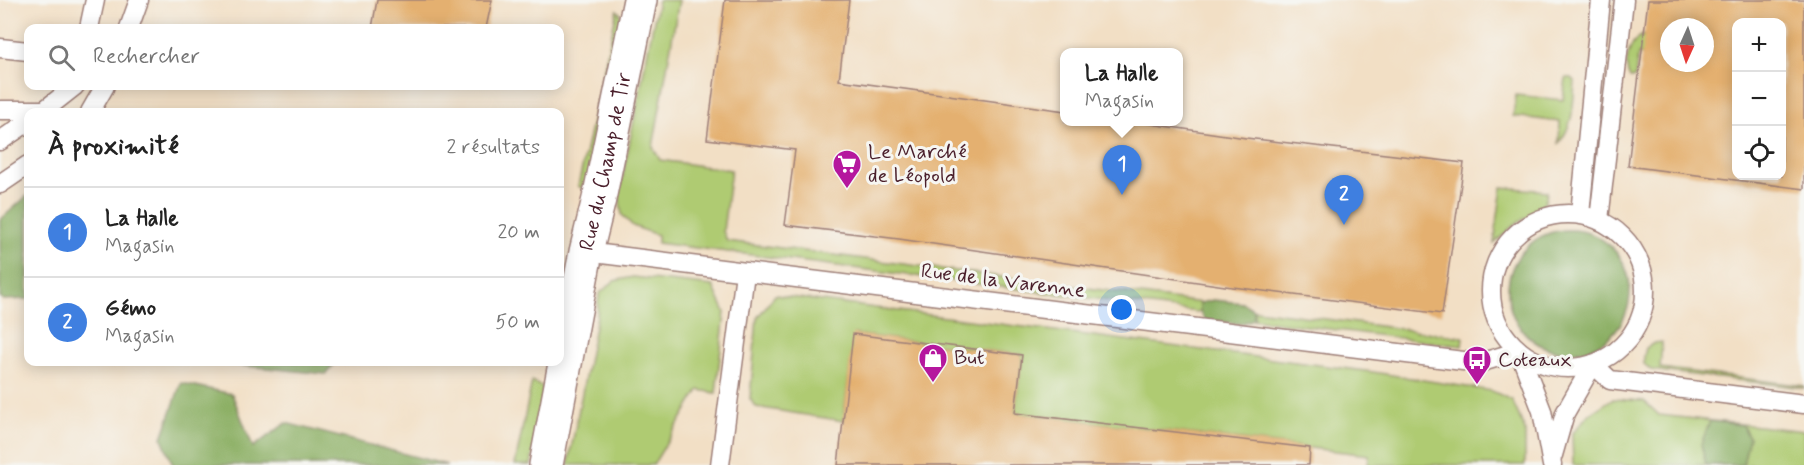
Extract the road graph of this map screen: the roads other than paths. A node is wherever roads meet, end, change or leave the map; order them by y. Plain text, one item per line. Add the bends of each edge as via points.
1 (95, 0) edge
2 (139, 0) edge
3 (640, 0) edge
4 (1601, 0) edge
5 (1624, 0) edge
6 (90, 24) edge
7 (130, 24) edge
8 (0, 48) edge
9 (24, 51) edge
10 (70, 90) edge
11 (103, 90) edge
12 (48, 108) edge
13 (92, 108) edge
14 (0, 110) edge
15 (24, 111) edge
16 (24, 125) edge
17 (0, 141) edge
18 (24, 168) edge
19 (0, 184) edge
20 (1580, 214) junction
21 (1599, 220) junction
22 (586, 252) junction
23 (746, 273) junction
24 (1519, 351) junction
25 (1593, 364) junction
26 (1804, 404) edge
27 (1552, 461) edge
28 (546, 465) edge
29 (720, 465) edge

1 - 6 lane
2 - 7 lane
3 - 22 street, Rue du Champ de Tir
4 - 20 lane
5 - 21 lane
8 - 9 lane
10 - 12 lane
11 - 13 lane
14 - 15 lane
16 - 17 lane
18 - 19 lane
20 - 21 lane
20 - 24 lane via 1557,214 1516,232 1493,270 1490,292 1494,314 1504,335
21 - 25 lane via 1618,231 1632,247 1645,284 1639,322 1612,354
22 - 23 lane, Rue de la Varenne
22 - 28 street, Rue du Champ de Tir
23 - 24 lane, Rue de la Varenne via 1479,363
23 - 29 lane
24 - 25 lane via 1542,364 1568,368
24 - 27 lane via 1542,411
25 - 26 lane via 1610,380
25 - 27 lane via 1565,413

